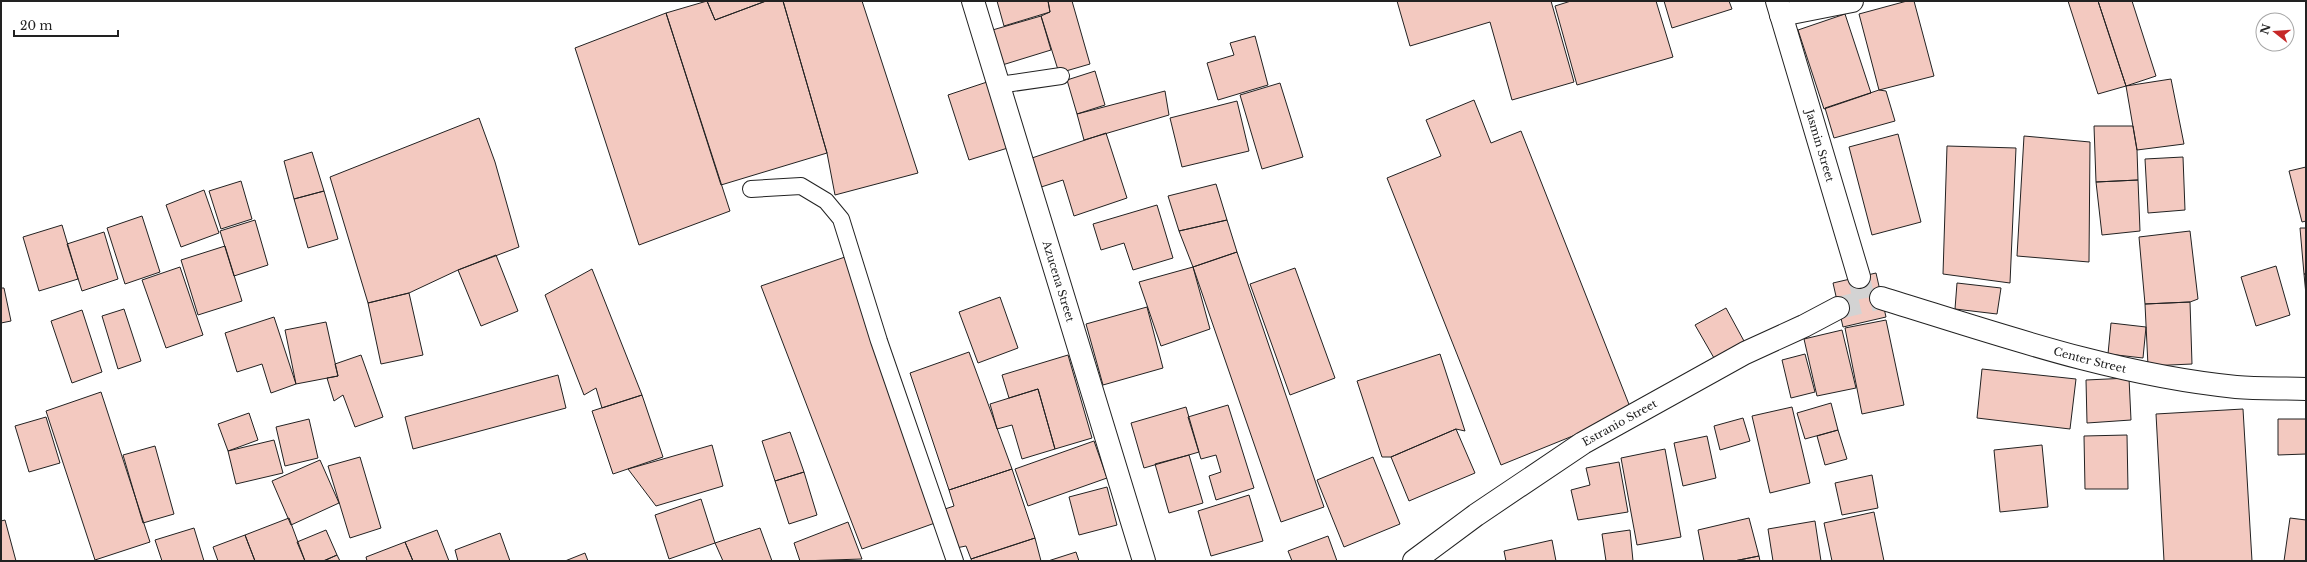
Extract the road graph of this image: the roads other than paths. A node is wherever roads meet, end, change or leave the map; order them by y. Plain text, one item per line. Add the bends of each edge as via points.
1 (973, 1) edge
2 (1852, 1) edge
3 (1779, 8) edge
4 (1061, 76) dead end
5 (999, 85) junction
6 (750, 189) dead end
7 (1859, 277) tunnel mouth
8 (1881, 298) tunnel mouth
9 (1838, 308) tunnel mouth
10 (2306, 389) edge
11 (955, 561) edge
12 (1144, 561) edge
13 (1414, 561) edge

1 - 5 street, Azucena Street
2 - 3 street, Jasmin Street
3 - 7 street, Jasmin Street
4 - 5 lane
5 - 12 street, Azucena Street
6 - 11 lane via 801,186 826,201 841,219 879,341
8 - 10 street, Center Street via 2074,357 2168,377 2237,387
9 - 13 street, Estranio Street via 1745,353 1583,442

